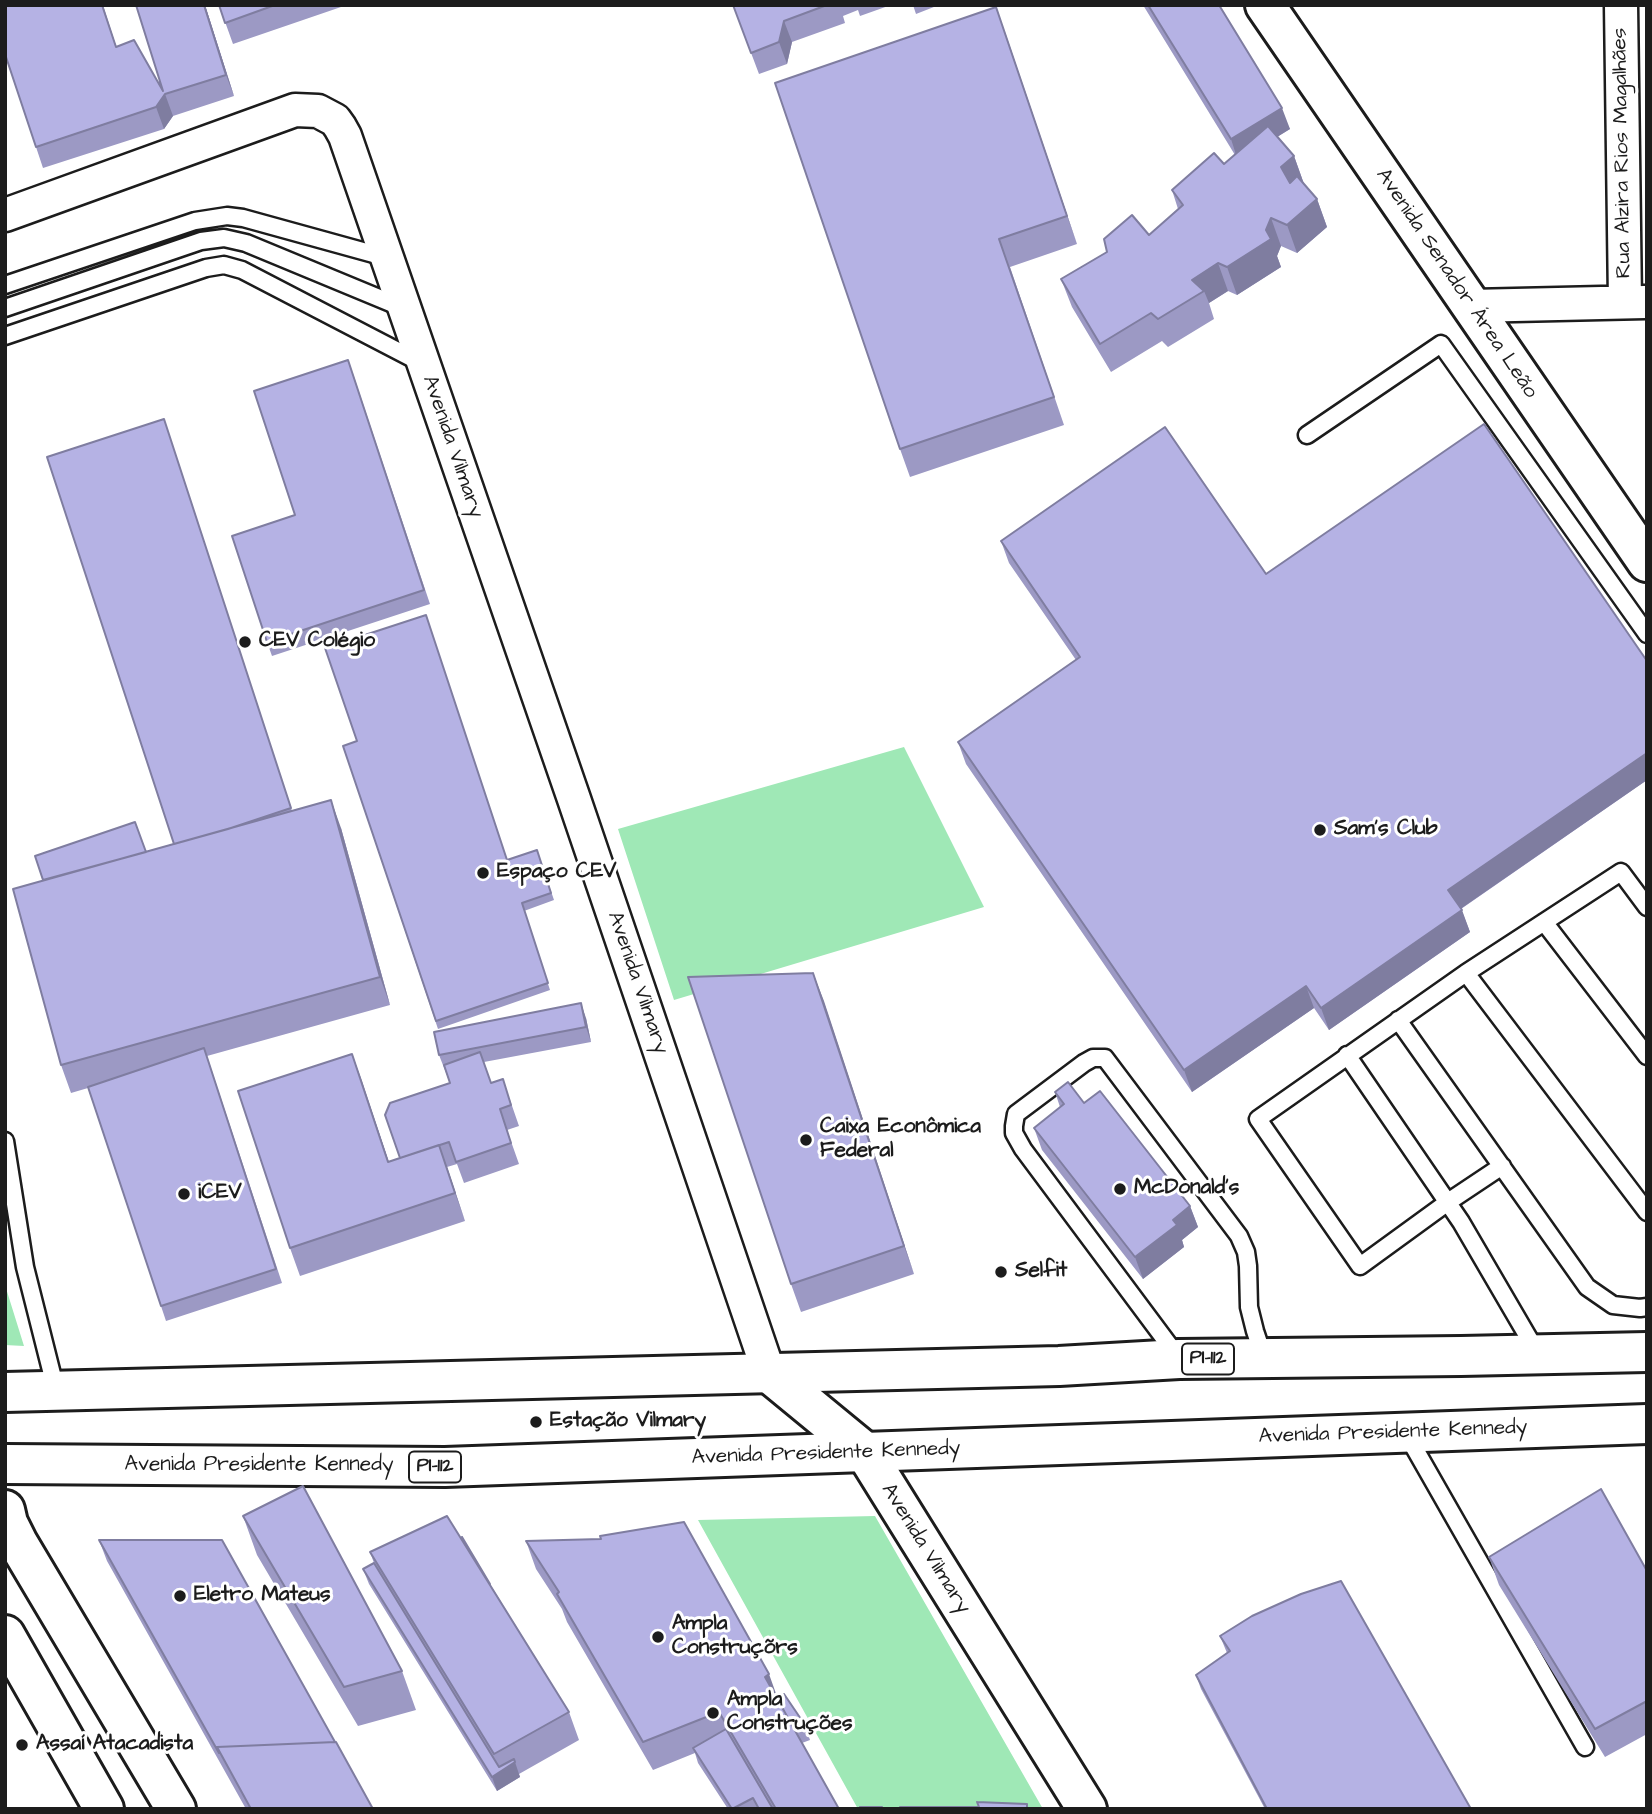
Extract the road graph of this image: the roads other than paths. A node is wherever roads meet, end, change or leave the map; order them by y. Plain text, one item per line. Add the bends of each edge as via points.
1 (1265, 5) edge
2 (1621, 5) edge
3 (5, 215) edge
4 (387, 258) junction
5 (5, 285) edge
6 (1636, 302) edge
7 (1471, 306) junction
8 (5, 309) edge
9 (405, 309) junction
10 (5, 336) edge
11 (423, 364) junction
12 (1307, 435) dead end
13 (1647, 562) edge
14 (1647, 634) edge
15 (1647, 907) edge
16 (1544, 922) junction
17 (1466, 973) junction
18 (1398, 1020) junction
19 (1347, 1055) junction
20 (1647, 1056) edge
21 (5, 1140) edge
22 (1502, 1166) junction
23 (1448, 1202) junction
24 (1647, 1212) edge
25 (1647, 1307) edge
26 (1647, 1352) edge
27 (1538, 1354) junction
28 (1265, 1358) junction
29 (1179, 1359) junction
30 (769, 1373) junction
31 (57, 1390) junction
32 (5, 1392) edge
33 (1647, 1424) edge
34 (1405, 1433) junction
35 (865, 1452) junction
36 (5, 1464) edge
37 (5, 1510) edge
38 (5, 1635) edge
39 (1585, 1747) edge
40 (104, 1809) edge
41 (176, 1809) edge
42 (1087, 1809) edge

1 - 7 main road, Avenida Senador Área Leão
2 - 6 street, Rua Alzira Rios Magalhães
3 - 4 street, Avenida Vilmary via 295,110 318,111 335,120 345,136
4 - 5 lane via 227,216 195,221
4 - 9 street, Avenida Vilmary
6 - 7 street
7 - 13 main road, Avenida Senador Área Leão
8 - 9 lane via 201,241 224,238
9 - 11 street, Avenida Vilmary
10 - 11 lane via 224,265 242,270
11 - 30 street, Avenida Vilmary
12 - 14 lane via 1441,344
15 - 16 lane via 1621,872
16 - 17 lane
16 - 20 lane
17 - 18 lane
17 - 24 lane
18 - 19 lane
18 - 22 lane
19 - 23 lane
19 - 23 lane via 1258,1119 1360,1266
21 - 31 lane via 25,1267
22 - 23 lane
22 - 25 lane via 1587,1287 1614,1305
23 - 27 lane
26 - 27 main road, PI-112
27 - 28 main road, PI-112
28 - 29 main road, PI-112
28 - 29 lane via 1249,1307 1248,1266 1239,1236 1105,1058 1093,1058 1016,1114 1014,1133
29 - 30 main road, PI-112
30 - 31 main road, PI-112
30 - 35 main road, Avenida Vilmary
31 - 32 main road, PI-112
33 - 34 main road, Avenida Presidente Kennedy / PI-112
34 - 35 main road, Avenida Presidente Kennedy / PI-112
34 - 39 lane
35 - 36 main road, Avenida Presidente Kennedy / PI-112 via 445,1467
35 - 42 main road, Avenida Vilmary
37 - 41 main road via 18,1543
38 - 40 main road

